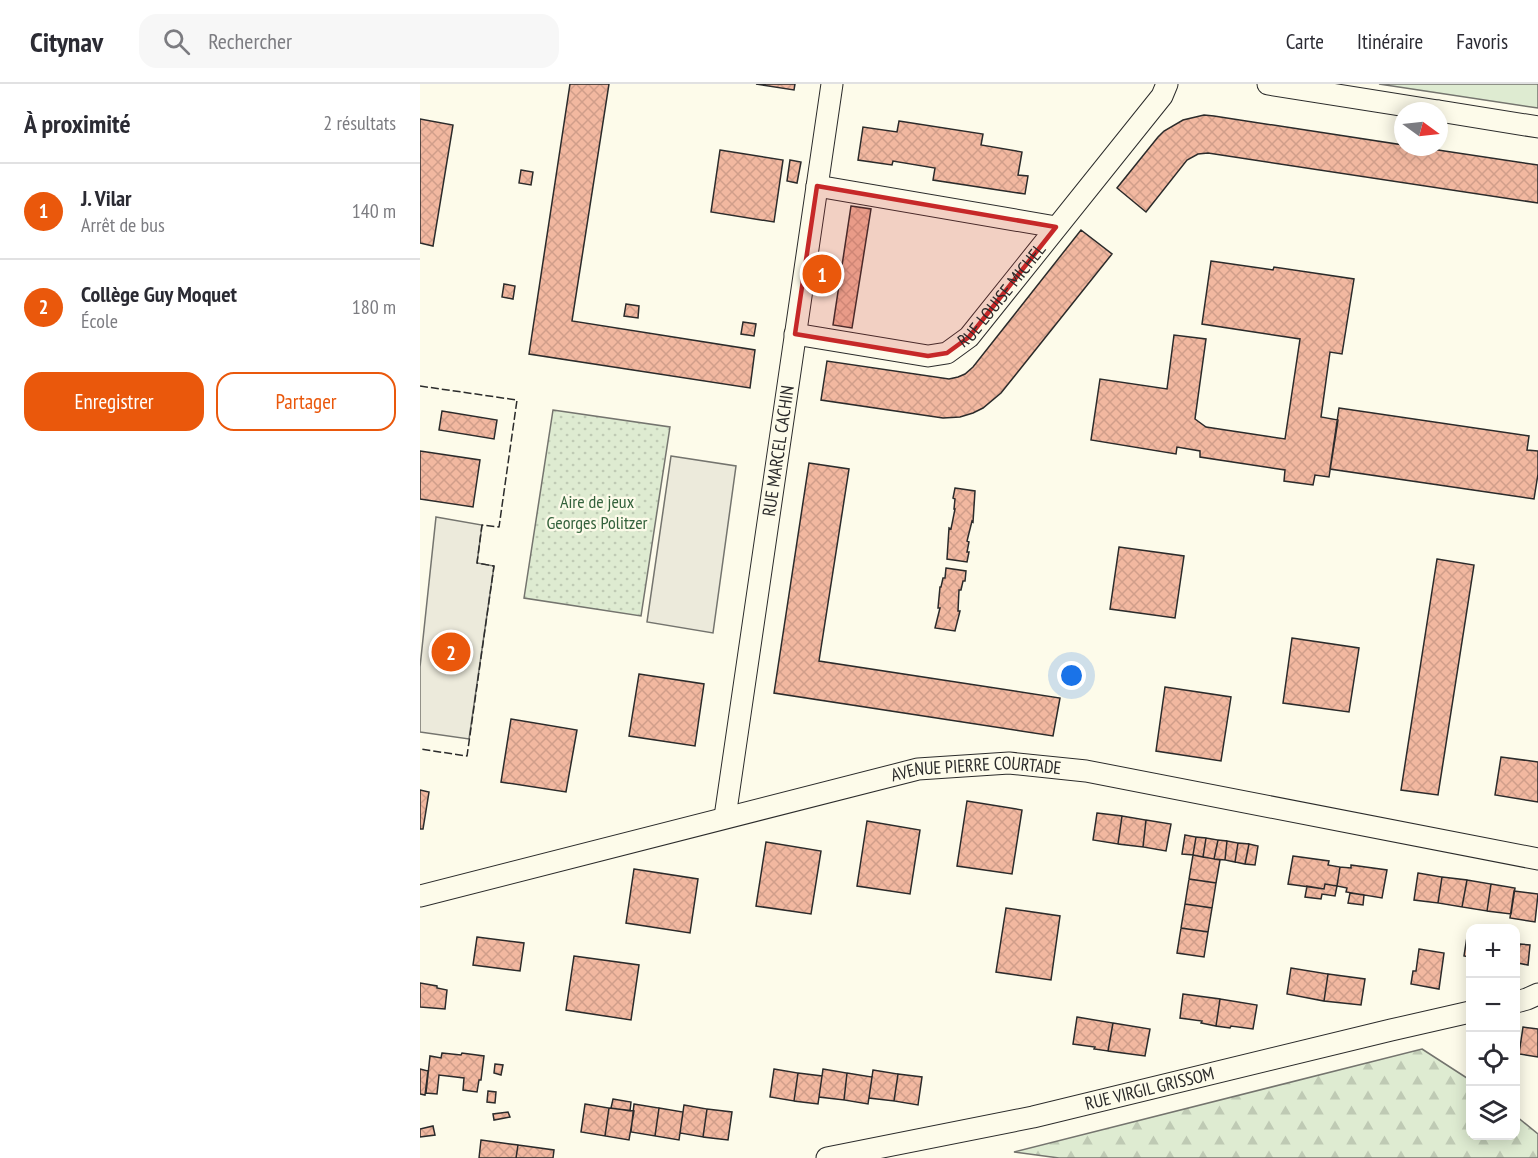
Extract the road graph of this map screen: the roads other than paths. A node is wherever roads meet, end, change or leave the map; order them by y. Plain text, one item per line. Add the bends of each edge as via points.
1 (832, 84) edge
2 (1167, 84) edge
3 (1268, 84) edge
4 (1394, 104) edge
5 (1448, 112) edge
6 (1538, 127) edge
7 (817, 186) junction
8 (1056, 227) junction
9 (795, 334) junction
10 (725, 817) junction
11 (1538, 859) edge
12 (420, 896) edge
13 (1538, 994) edge
14 (1520, 1001) edge
15 (1466, 1013) edge
16 (826, 1158) edge

1 - 7 street, RUE MARCEL CACHIN
2 - 8 street, RUE LOUISE MICHEL via 1162,96
3 - 4 street
5 - 6 street
7 - 8 street, RUE LOUISE MICHEL
7 - 9 street, RUE MARCEL CACHIN
8 - 9 street, RUE LOUISE MICHEL via 969,337 946,353 928,356
9 - 10 street, RUE MARCEL CACHIN
10 - 11 street, AVENUE PIERRE COURTADE via 918,769 1009,763 1086,771
10 - 12 street, AVENUE PIERRE COURTADE
13 - 14 street
15 - 16 street, RUE VIRGIL GRISSOM via 1033,1117

